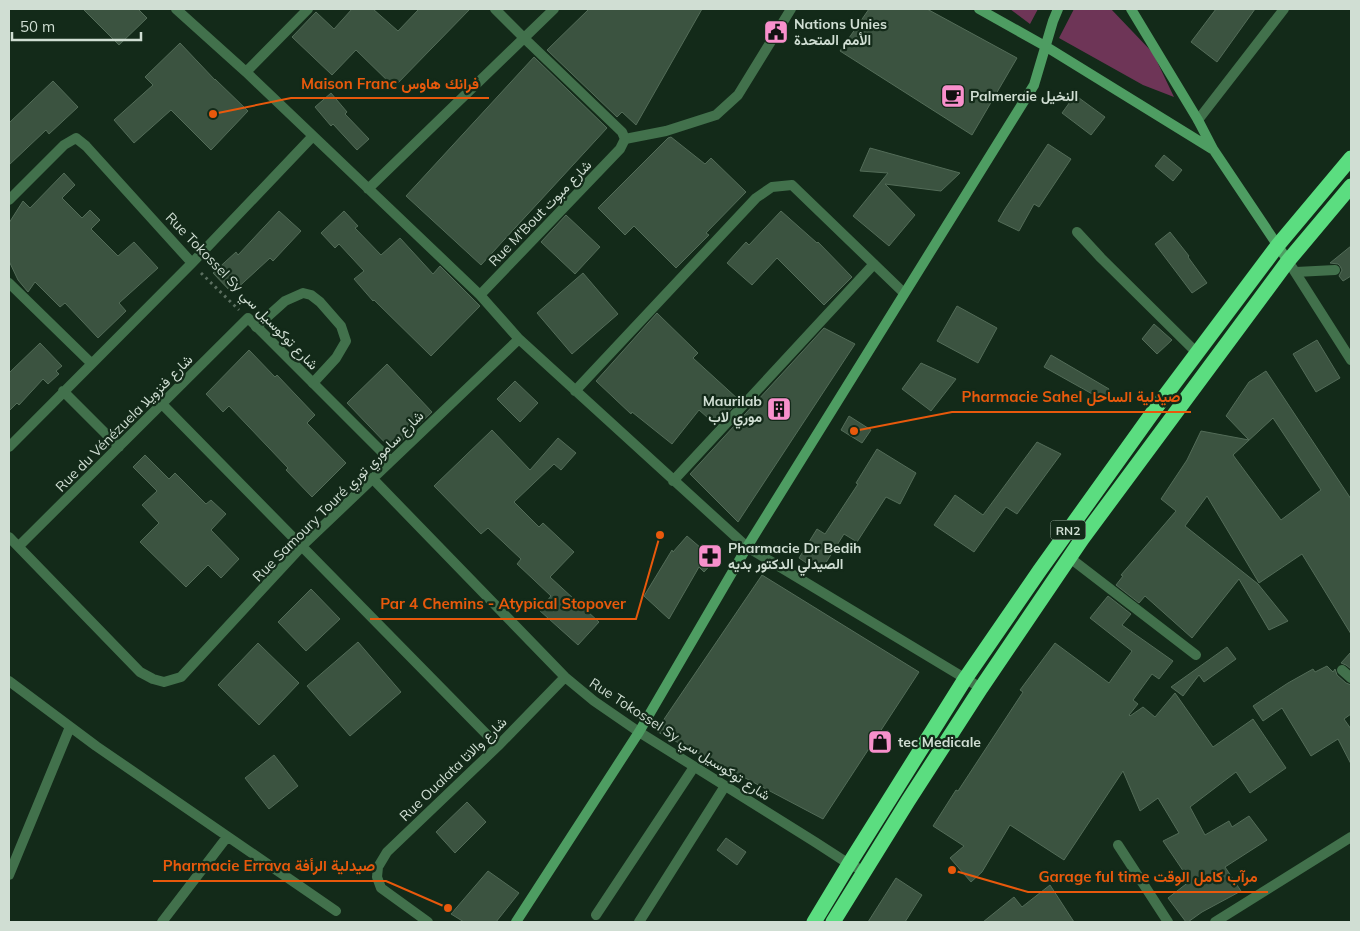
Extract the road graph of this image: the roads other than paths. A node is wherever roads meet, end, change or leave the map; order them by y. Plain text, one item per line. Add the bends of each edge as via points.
1 (176, 9) edge
2 (308, 9) edge
3 (495, 9) edge
4 (554, 9) edge
5 (791, 9) edge
6 (979, 9) edge
7 (1058, 9) edge
8 (1131, 9) edge
9 (1284, 9) edge
10 (524, 38) junction
11 (1045, 46) junction
12 (246, 72) junction
13 (1198, 120) junction
14 (312, 136) junction
15 (625, 139) junction
16 (1213, 149) junction
17 (1351, 158) edge
18 (1351, 186) edge
19 (368, 189) junction
20 (9, 200) edge
21 (1077, 232) dead end
22 (1278, 245) junction
23 (192, 263) junction
24 (874, 264) junction
25 (1292, 267) junction
26 (1335, 270) dead end
27 (10, 288) edge
28 (904, 293) junction
29 (480, 295) junction
30 (248, 318) joint
31 (256, 327) junction
32 (519, 339) junction
33 (1197, 353) junction
34 (1351, 360) edge
35 (91, 363) junction
36 (313, 384) junction
37 (63, 391) junction
38 (575, 391) junction
39 (162, 404) junction
40 (9, 447) edge
41 (119, 447) junction
42 (391, 461) junction
43 (372, 478) junction
44 (673, 480) junction
45 (9, 537) edge
46 (19, 546) junction
47 (302, 546) junction
48 (747, 548) junction
49 (1070, 558) junction
50 (1196, 655) dead end
51 (1342, 670) dead end
52 (565, 677) junction
53 (1351, 678) edge
54 (965, 679) junction
55 (9, 681) edge
56 (981, 688) junction
57 (70, 727) junction
58 (639, 732) junction
59 (498, 746) junction
60 (694, 767) junction
61 (726, 786) junction
62 (227, 836) junction
63 (1351, 837) edge
64 (1118, 845) dead end
65 (849, 864) junction
66 (864, 871) junction
67 (9, 875) edge
68 (336, 911) dead end
69 (596, 915) dead end
70 (162, 922) edge
71 (428, 922) edge
72 (516, 922) edge
73 (639, 922) edge
74 (814, 922) edge
75 (833, 922) edge
76 (1168, 922) edge
77 (1215, 922) edge

1 - 12 street
2 - 12 street
3 - 10 street
4 - 10 street
5 - 15 street via 738,95 716,115 666,131
6 - 11 street
7 - 11 street
8 - 13 street
9 - 13 street
10 - 15 street via 622,132
10 - 19 street
11 - 16 street
11 - 28 street via 1034,85
12 - 14 street
13 - 16 street
14 - 19 street
14 - 23 street
15 - 29 street, Rue M'Bout شارع مبوت via 620,149
16 - 22 street
17 - 22 highway, RN2
18 - 25 highway, RN2
19 - 29 street
20 - 23 street, Rue Tokossel Sy شارع توكوسيل سي via 64,145 76,138
21 - 33 street
22 - 25 street
22 - 33 highway, RN2
23 - 35 street
24 - 28 street
24 - 38 street via 792,185 772,187 756,198
24 - 44 street
25 - 26 street
25 - 34 street
25 - 49 highway, RN2
27 - 35 street
28 - 48 street
29 - 32 street
30 - 31 street, Rue Tokossel Sy شارع توكوسيل سي
30 - 39 street, Rue du Vénézuela شارع فنزويلا
31 - 36 street, Rue Tokossel Sy شارع توكوسيل سي
31 - 36 street via 286,301 303,293 320,302 341,326 346,341
32 - 38 street
32 - 42 street, Rue Samoury Touré شارع ساموري توري
33 - 54 highway, RN2
35 - 37 street
36 - 42 street, Rue Tokossel Sy شارع توكوسيل سي
37 - 40 street
37 - 41 street
38 - 44 street
39 - 41 street, Rue du Vénézuela شارع فنزويلا
39 - 47 street
41 - 46 street, Rue du Vénézuela شارع فنزويلا
42 - 43 street, Rue Samoury Touré شارع ساموري توري
43 - 47 street, Rue Samoury Touré شارع ساموري توري
43 - 52 street, Rue Tokossel Sy شارع توكوسيل سي
44 - 48 street
45 - 46 street
46 - 47 street, Rue Samoury Touré شارع ساموري توري via 140,672 164,682 181,677
47 - 59 street
48 - 54 street
48 - 58 street
49 - 50 street
49 - 56 highway, RN2
51 - 53 street
52 - 58 street, Rue Tokossel Sy شارع توكوسيل سي
52 - 59 street, Rue Oualata شارع والاتا
54 - 56 street
54 - 65 highway, RN2
55 - 57 street
56 - 66 highway, RN2
57 - 62 street
57 - 67 street
58 - 60 street, Rue Tokossel Sy شارع توكوسيل سي
58 - 72 street
59 - 71 street, Rue Oualata شارع والاتا via 387,852 378,867 381,888
60 - 61 street, Rue Tokossel Sy شارع توكوسيل سي
60 - 69 street
61 - 65 street, Rue Tokossel Sy شارع توكوسيل سي
61 - 73 street
62 - 68 street
62 - 70 street
63 - 77 street
64 - 76 street
65 - 66 street, Rue Tokossel Sy شارع توكوسيل سي
65 - 74 highway, RN2
66 - 75 highway, RN2

